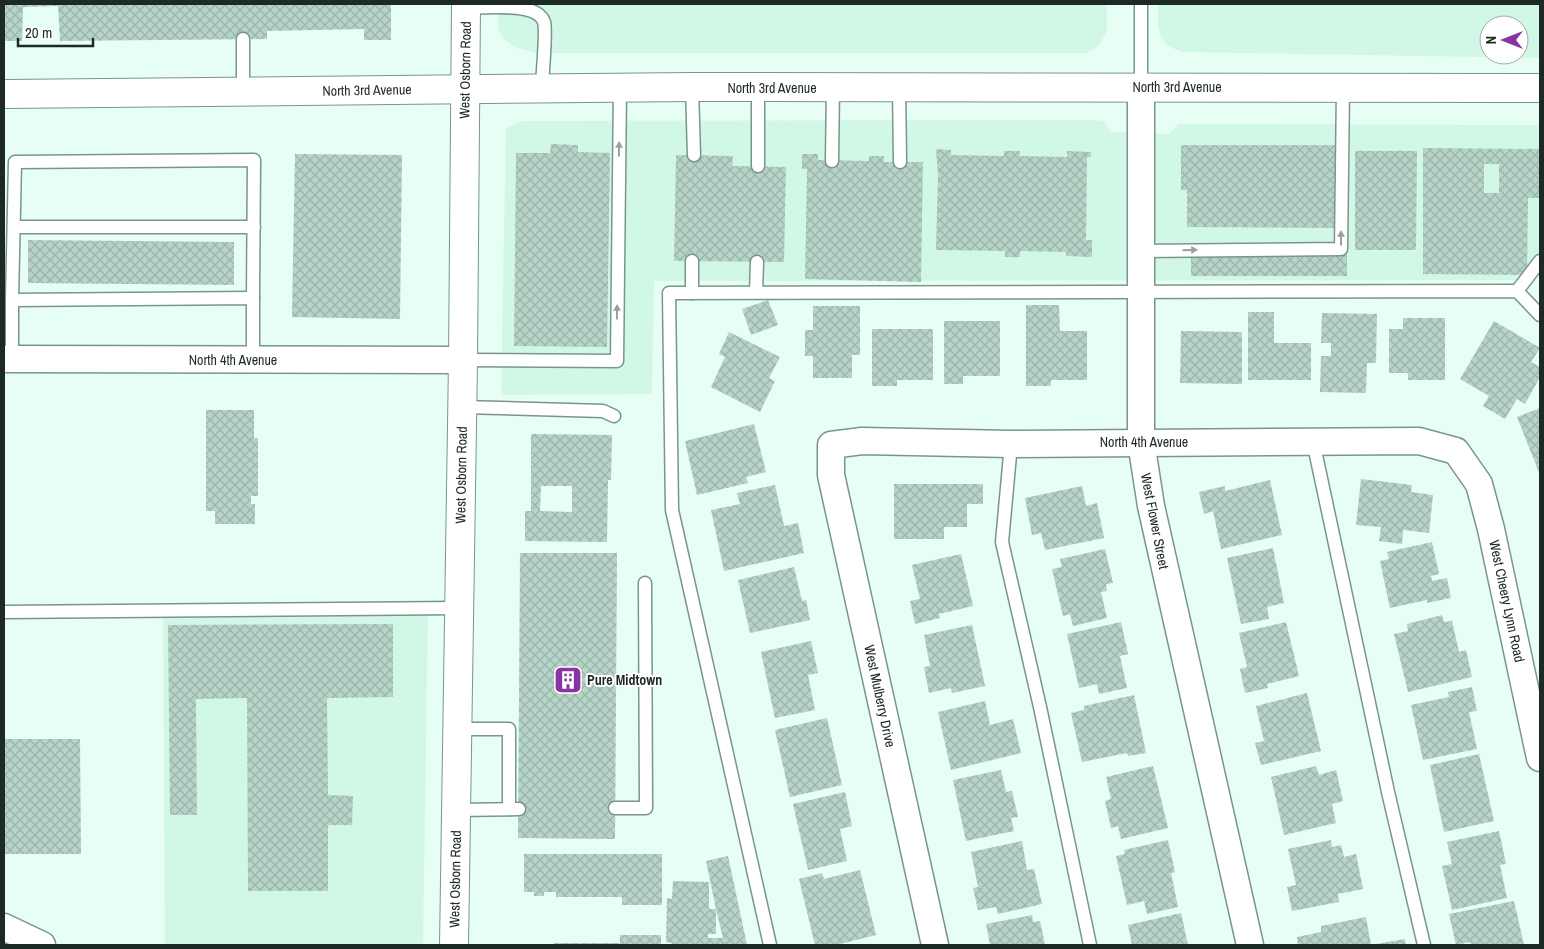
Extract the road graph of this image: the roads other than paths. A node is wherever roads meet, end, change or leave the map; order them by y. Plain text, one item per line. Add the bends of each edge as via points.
1 (1141, 4) edge
2 (466, 6) edge
3 (243, 39) dead end
4 (900, 87) junction
5 (1141, 87) junction
6 (542, 88) junction
7 (620, 88) junction
8 (692, 88) junction
9 (758, 88) junction
10 (833, 88) junction
11 (1343, 88) junction
12 (1540, 88) edge
13 (465, 89) junction
14 (243, 92) junction
15 (4, 94) edge
16 (694, 155) dead end
17 (832, 161) dead end
18 (900, 162) dead end
19 (758, 166) dead end
20 (14, 227) junction
21 (254, 227) junction
22 (1141, 251) junction
23 (692, 261) dead end
24 (1540, 261) edge
25 (757, 262) dead end
26 (1517, 291) junction
27 (756, 292) junction
28 (1141, 292) junction
29 (692, 293) junction
30 (253, 298) junction
31 (12, 300) junction
32 (1540, 315) edge
33 (8, 359) edge
34 (253, 359) junction
35 (463, 360) junction
36 (462, 407) junction
37 (614, 416) dead end
38 (1313, 441) junction
39 (1141, 442) junction
40 (1011, 444) junction
41 (831, 445) joint
42 (1456, 451) joint
43 (645, 583) dead end
44 (459, 608) junction
45 (4, 612) edge
46 (457, 728) junction
47 (1540, 758) edge
48 (615, 808) dead end
49 (456, 810) junction
50 (4, 927) edge
51 (42, 945) edge
52 (454, 945) edge
53 (770, 945) edge
54 (935, 945) edge
55 (1090, 945) edge
56 (1250, 945) edge
57 (1424, 945) edge

1 - 5 lane
2 - 6 lane via 517,8 533,11 542,18
2 - 13 street, West Osborn Road
3 - 14 lane
4 - 5 street, North 3rd Avenue
4 - 10 street, North 3rd Avenue
4 - 18 lane
5 - 11 street, North 3rd Avenue
5 - 22 street, West Flower Street
6 - 7 street, North 3rd Avenue
6 - 13 street, North 3rd Avenue
7 - 8 street, North 3rd Avenue
35 -> 7 lane via 617,361
8 - 9 street, North 3rd Avenue
8 - 16 lane
9 - 10 street, North 3rd Avenue
9 - 19 lane
10 - 17 lane
11 - 12 street, North 3rd Avenue
22 -> 11 lane via 1341,249
13 - 14 street, North 3rd Avenue
13 - 35 street, West Osborn Road
14 - 15 street, North 3rd Avenue
20 - 21 lane
20 - 21 lane via 15,162 254,160
20 - 31 lane
21 - 30 lane
22 - 28 street, West Flower Street
23 - 29 lane
24 - 26 lane
25 - 27 lane
26 - 28 lane
26 - 32 lane
27 - 28 lane via 877,286
27 - 29 lane
28 - 39 street, West Flower Street
29 - 53 lane via 669,293 672,510
30 - 31 lane
30 - 34 lane
31 - 33 lane
33 - 34 street, North 4th Avenue
34 - 35 street, North 4th Avenue
35 - 36 street, West Osborn Road
36 - 37 lane via 603,412
36 - 44 street, West Osborn Road
38 - 39 street, North 4th Avenue
38 - 42 street, North 4th Avenue via 1419,441
38 - 57 lane
39 - 40 street, North 4th Avenue
39 - 56 street, West Flower Street via 1151,506
40 - 41 street, North 4th Avenue via 862,441
40 - 55 lane via 1002,542
41 - 54 street, West Mulberry Drive via 831,475
42 - 47 street, West Cheery Lynn Road via 1480,484
43 - 48 lane via 646,808
44 - 45 lane
44 - 46 street, West Osborn Road
46 - 49 street, West Osborn Road
46 - 49 lane via 509,728 514,809
49 - 52 street, West Osborn Road
50 - 51 street

